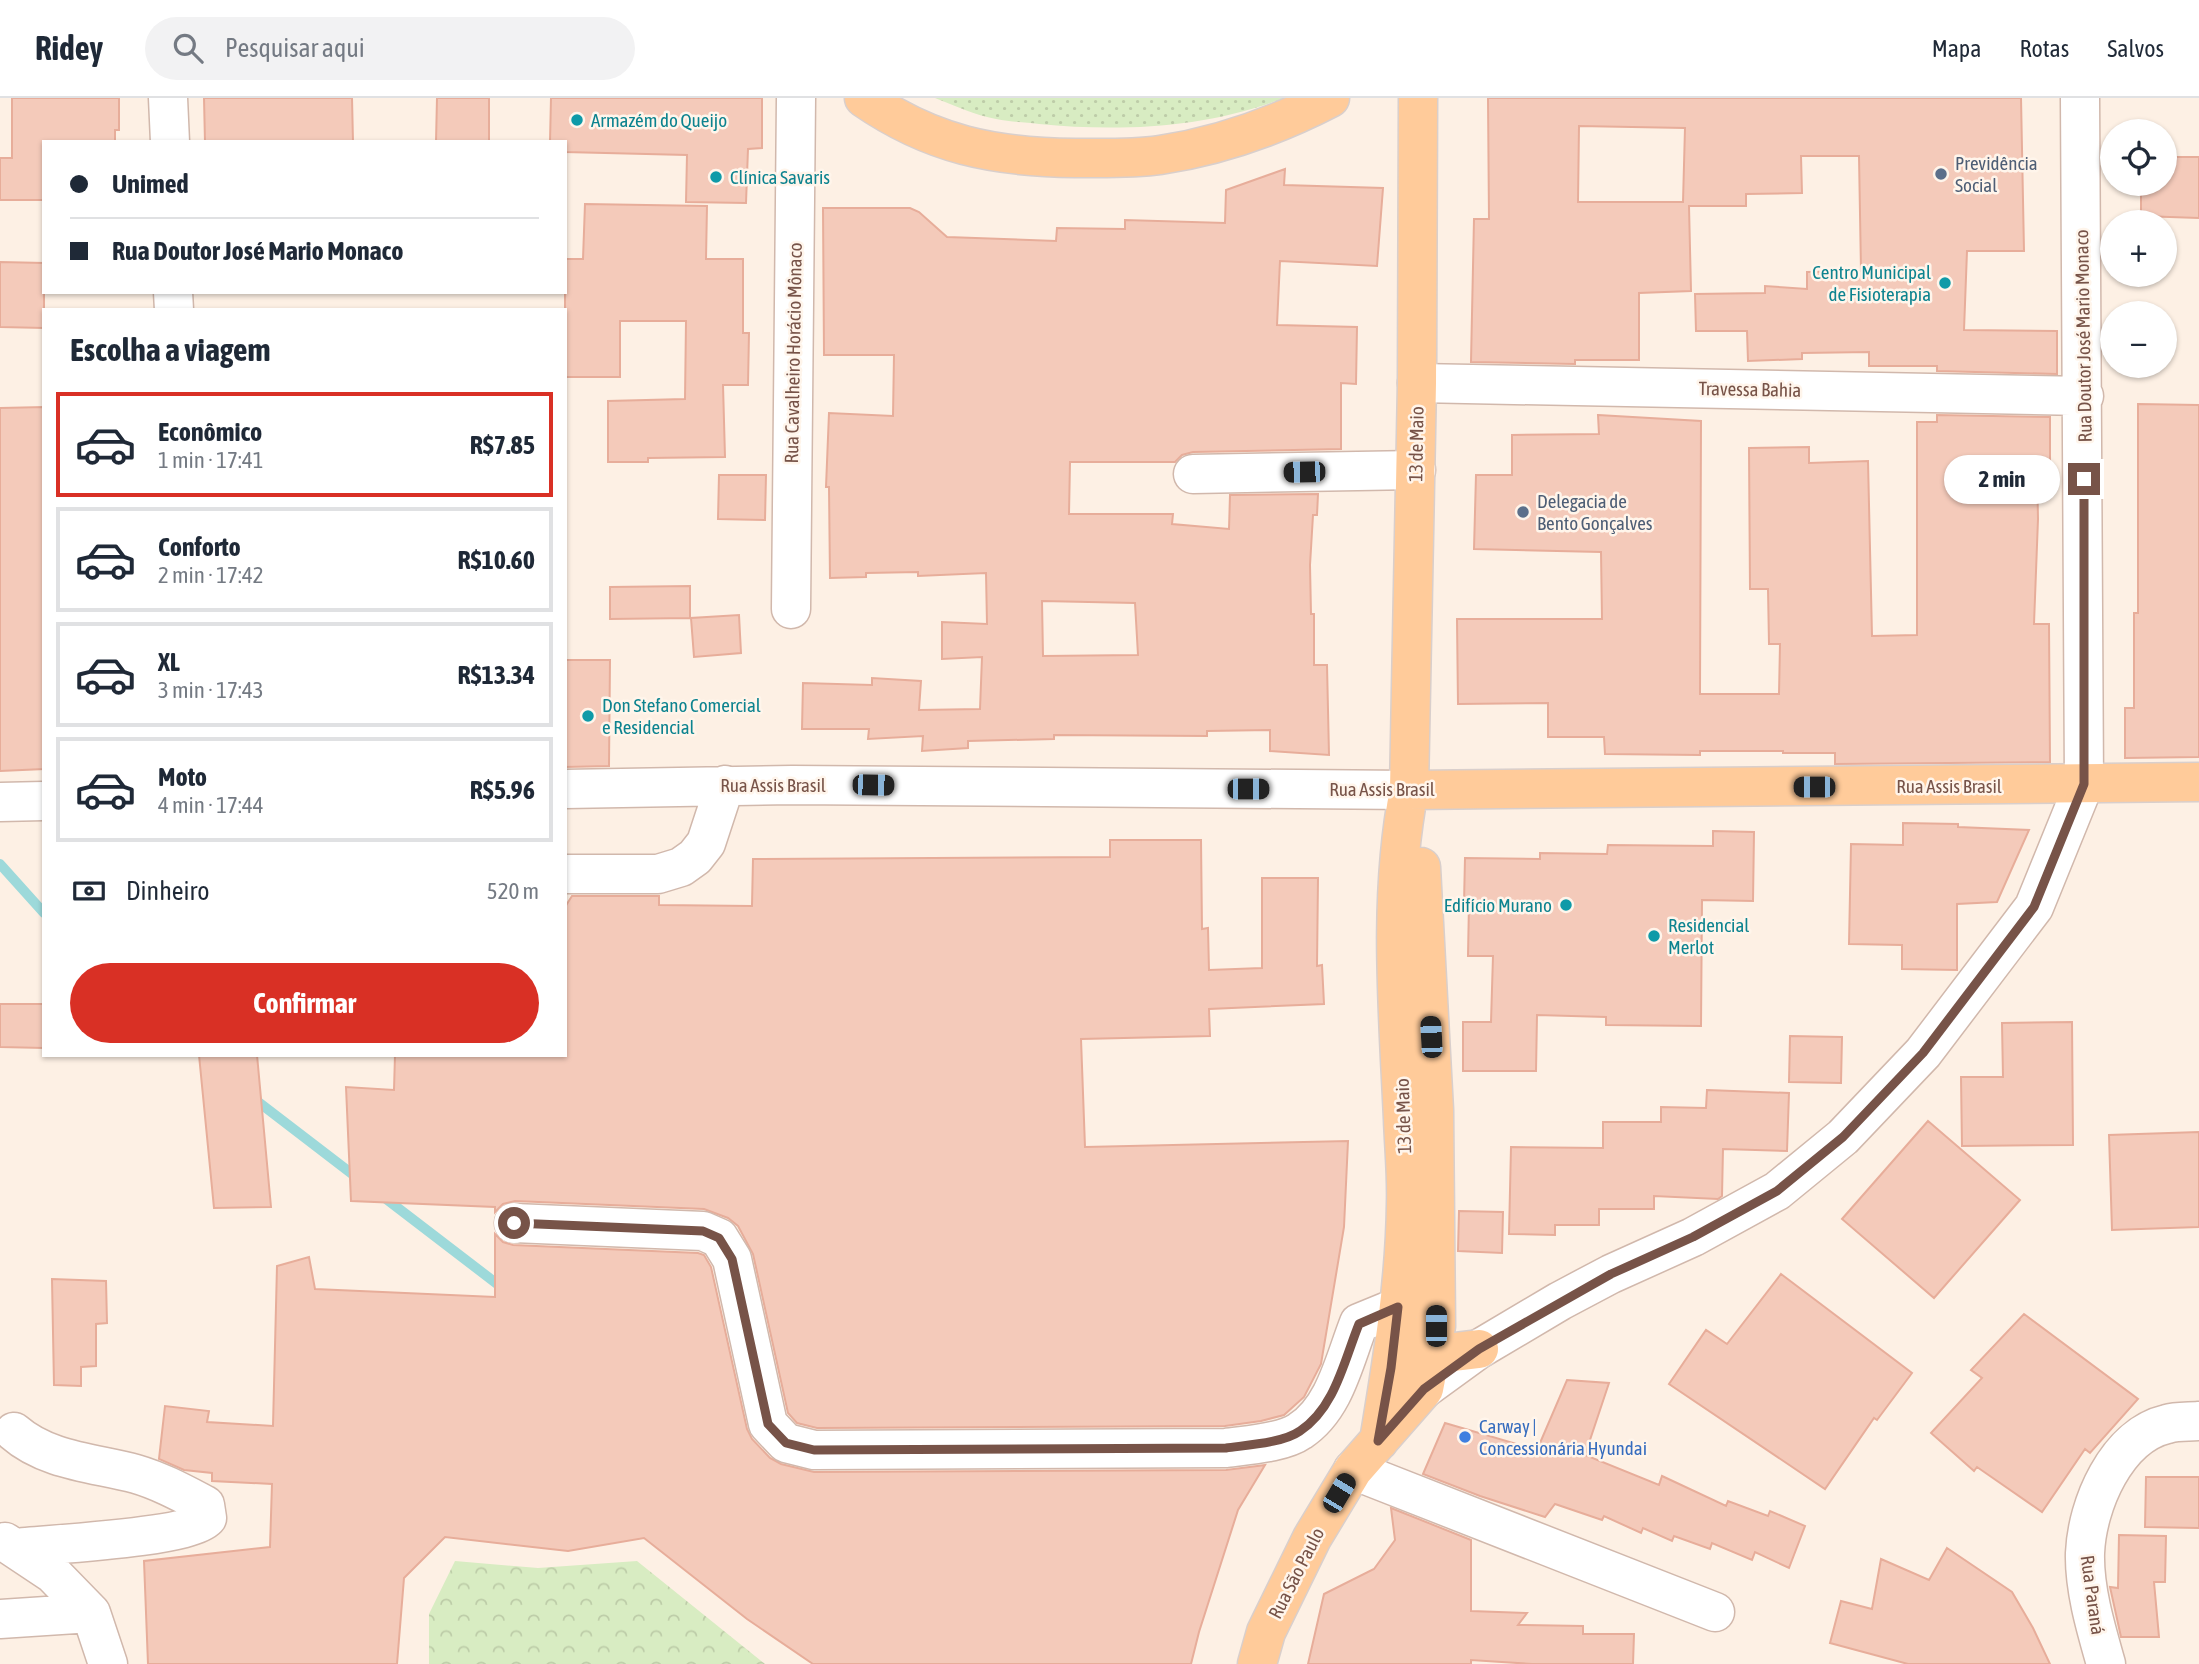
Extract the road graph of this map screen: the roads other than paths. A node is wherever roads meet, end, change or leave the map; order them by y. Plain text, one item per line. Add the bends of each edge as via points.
1 (169, 98) edge
2 (796, 98) edge
3 (864, 98) edge
4 (1330, 98) edge
5 (1418, 98) edge
6 (2080, 98) edge
7 (170, 140) edge
8 (1417, 383) junction
9 (2084, 396) junction
10 (1416, 470) junction
11 (1193, 474) dead end
12 (791, 609) dead end
13 (2199, 782) edge
14 (2084, 784) junction
15 (725, 785) junction
16 (567, 789) edge
17 (1409, 790) junction
18 (42, 801) edge
19 (0, 802) edge
20 (567, 874) edge
21 (1406, 1203) junction
22 (514, 1223) dead end
23 (1398, 1307) junction
24 (1428, 1371) junction
25 (2199, 1421) edge
26 (14, 1432) dead end
27 (1378, 1441) junction
28 (1353, 1470) junction
29 (7, 1544) edge
30 (1715, 1612) dead end
31 (91, 1613) junction
32 (0, 1619) edge
33 (108, 1664) edge
34 (1257, 1664) edge
35 (2106, 1664) edge

1 - 7 street
2 - 12 street, Rua Cavalheiro Horácio Mônaco
3 - 4 main road via 894,119 935,137 978,150 1034,158 1158,155 1214,144 1272,125
5 - 8 main road, 13 de Maio
6 - 9 street, Rua Doutor José Mario Monaco
8 - 9 street, Travessa Bahia
8 - 10 main road, 13 de Maio
9 - 14 street, Rua Doutor José Mario Monaco
10 - 11 street
10 - 17 main road, 13 de Maio
13 - 14 main road, Rua Assis Brasil
14 - 17 main road, Rua Assis Brasil
14 - 24 street via 2034,907 1923,1053 1843,1137 1777,1191 1693,1237 1611,1274 1479,1349
15 - 16 street, Rua Assis Brasil
15 - 17 street, Rua Assis Brasil
15 - 20 street via 706,843 681,867 658,874
17 - 21 main road, 13 de Maio via 1401,833 1397,943
17 - 24 main road, 13 de Maio via 1420,847 1434,1110 1436,1326
18 - 19 street
21 - 23 main road, 13 de Maio
21 - 24 main road via 1417,1245 1416,1342
22 - 23 street via 703,1231 719,1238 732,1259 768,1424 786,1443 814,1450 1226,1448 1263,1443 1299,1432 1326,1408 1359,1324
23 - 27 main road, 13 de Maio
24 - 27 main road, Rua São Paulo
25 - 35 street, Rua Paraná via 2166,1424 2139,1436 2110,1470 2093,1505 2085,1553 2093,1615
26 - 29 street via 59,1456 168,1485 205,1505 207,1518 172,1531
27 - 28 main road, Rua São Paulo
28 - 30 street
28 - 34 main road, Rua São Paulo via 1312,1538 1266,1632
29 - 31 street via 53,1574
31 - 32 street
31 - 33 street

